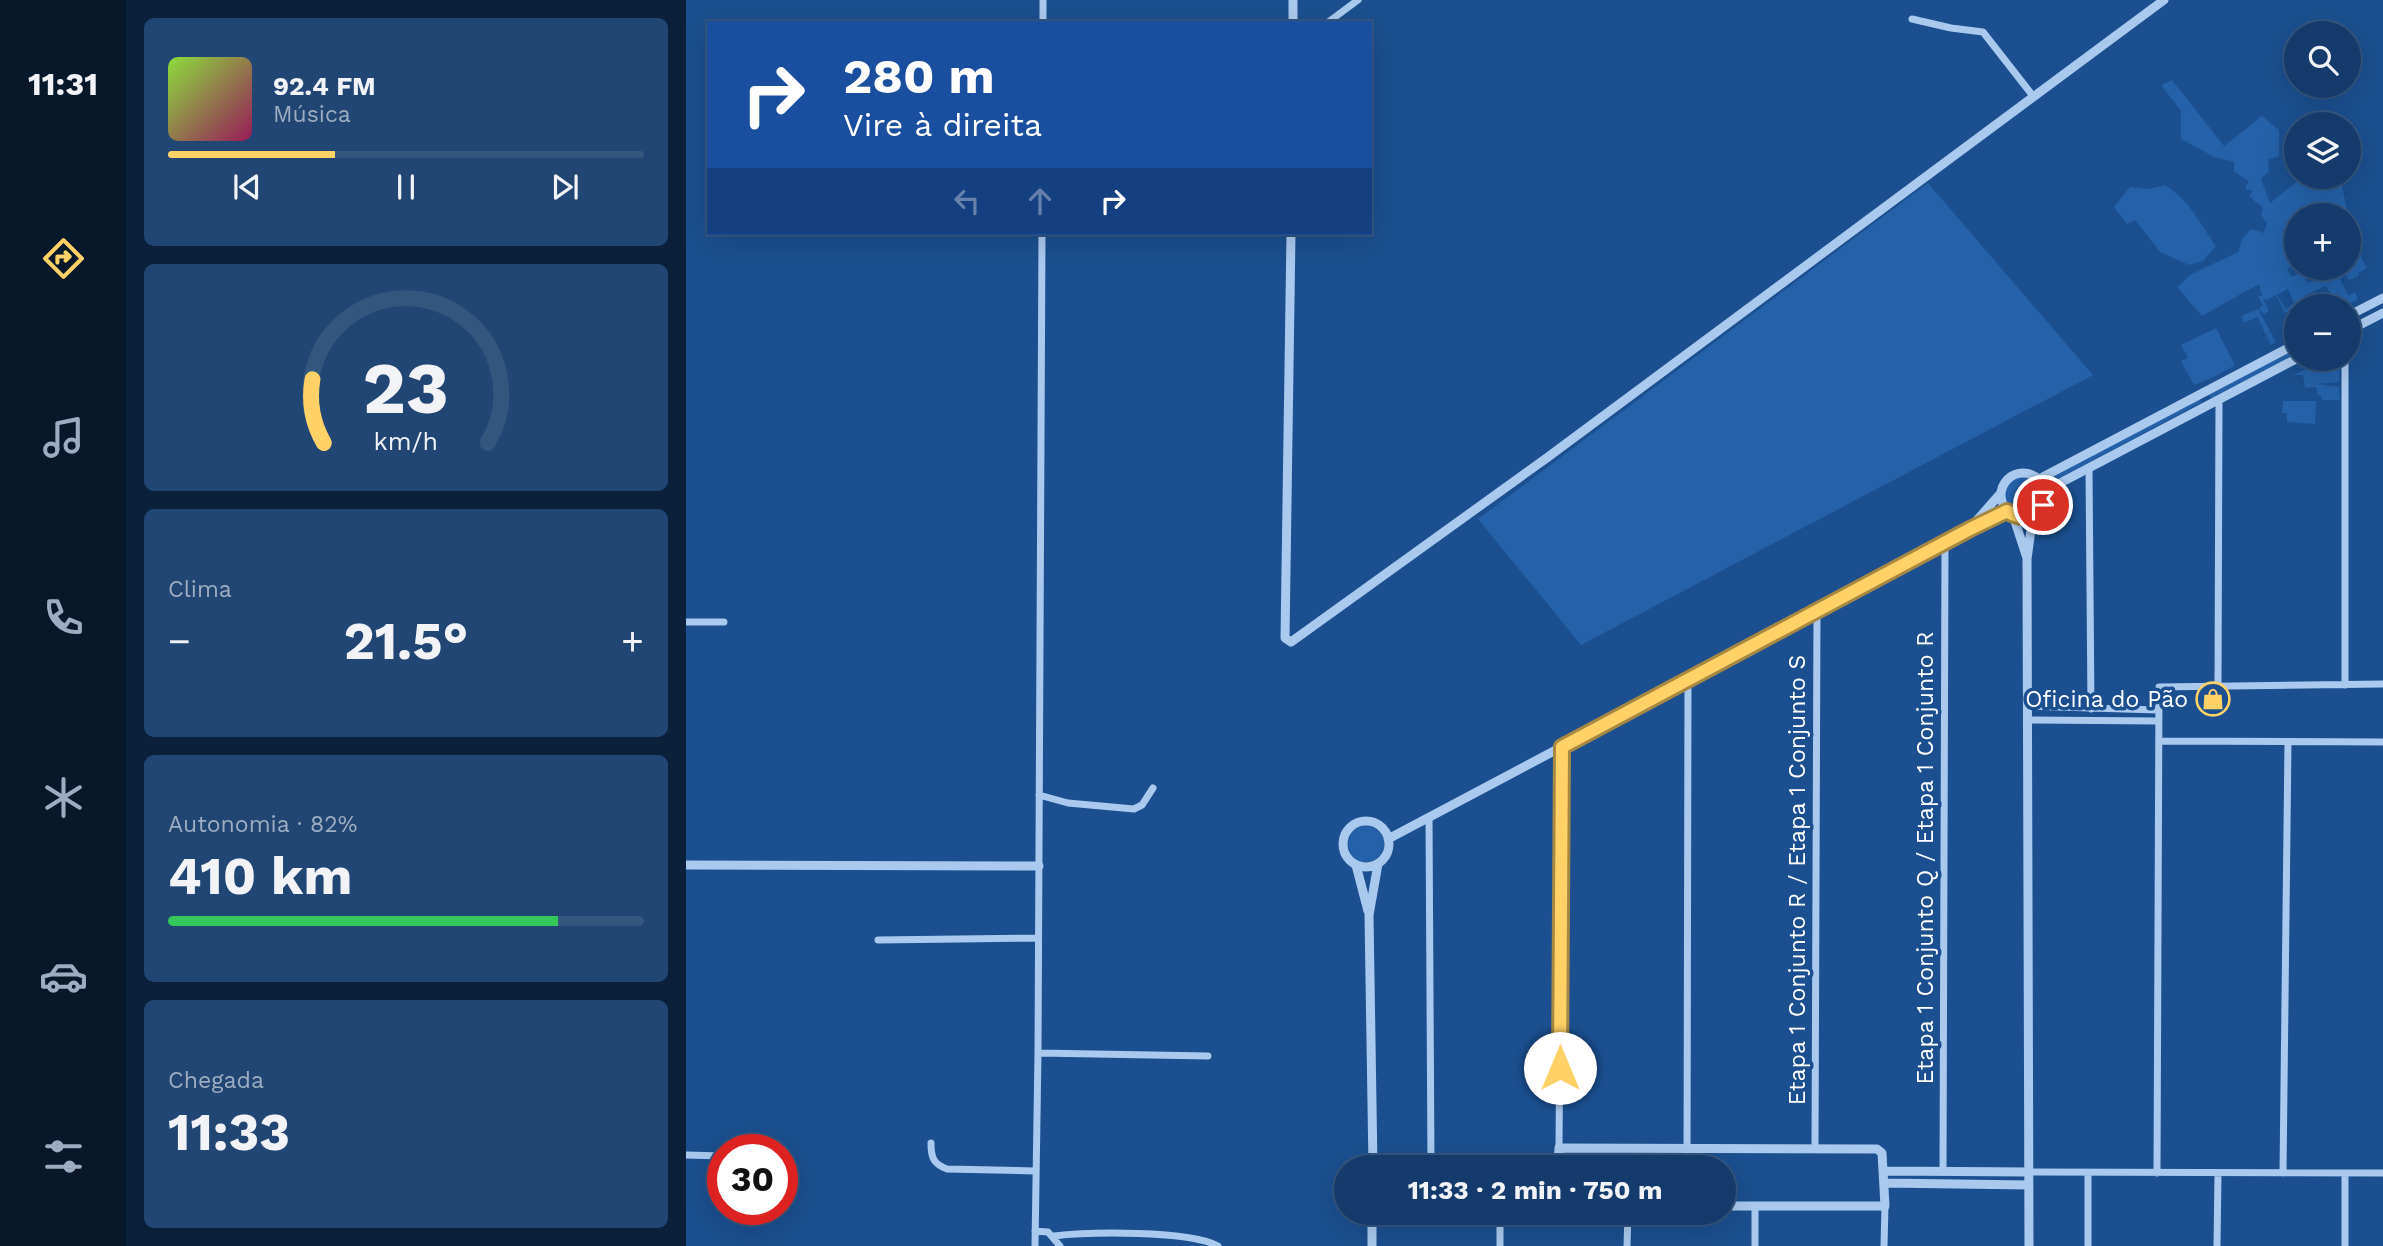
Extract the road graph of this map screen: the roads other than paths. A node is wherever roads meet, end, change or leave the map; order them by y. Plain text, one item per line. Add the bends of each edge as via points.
1 (1043, 0) edge
2 (1293, 0) edge
3 (1357, 0) edge
4 (2164, 0) edge
5 (1912, 19) dead end
6 (1043, 21) edge
7 (1293, 21) edge
8 (1330, 21) edge
9 (2033, 96) junction
10 (1042, 235) edge
11 (1291, 235) edge
12 (2383, 298) edge
13 (2361, 309) edge
14 (2383, 313) edge
15 (2361, 324) edge
16 (2284, 350) edge
17 (2284, 365) edge
18 (2346, 371) edge
19 (2202, 393) junction
20 (2219, 400) junction
21 (2209, 406) junction
22 (2089, 468) junction
23 (2039, 479) junction
24 (2045, 491) junction
25 (2000, 494) junction
26 (2010, 513) junction
27 (2033, 515) junction
28 (1970, 529) junction
29 (1945, 544) junction
30 (2027, 559) junction
31 (1817, 611) junction
32 (686, 622) edge
33 (724, 622) dead end
34 (1688, 681) junction
35 (2383, 684) edge
36 (2218, 685) junction
37 (2345, 685) junction
38 (2027, 706) junction
39 (2091, 709) junction
40 (2158, 709) junction
41 (2027, 720) junction
42 (2158, 721) junction
43 (2159, 741) junction
44 (2288, 742) junction
45 (2383, 742) edge
46 (1562, 747) junction
47 (1153, 788) dead end
48 (1039, 795) junction
49 (1429, 817) junction
50 (1388, 839) junction
51 (1378, 863) junction
52 (686, 865) edge
53 (1356, 865) junction
54 (1039, 866) junction
55 (1369, 915) junction
56 (1038, 938) junction
57 (878, 940) dead end
58 (1038, 1053) junction
59 (1209, 1056) dead end
60 (930, 1143) dead end
61 (1688, 1147) junction
62 (1559, 1148) junction
63 (1815, 1148) junction
64 (686, 1155) edge
65 (1373, 1155) edge
66 (1431, 1155) edge
67 (1559, 1155) edge
68 (1688, 1155) edge
69 (707, 1156) edge
70 (1035, 1171) junction
71 (1885, 1171) junction
72 (1943, 1172) junction
73 (2029, 1172) junction
74 (2088, 1173) junction
75 (2157, 1173) junction
76 (2218, 1173) junction
77 (2283, 1173) junction
78 (2346, 1173) junction
79 (2383, 1173) edge
80 (1885, 1183) junction
81 (2029, 1185) junction
82 (1736, 1206) edge
83 (1885, 1206) junction
84 (1755, 1207) junction
85 (1372, 1225) edge
86 (1500, 1225) edge
87 (1628, 1225) edge
88 (1035, 1231) junction
89 (1054, 1236) junction
90 (1035, 1246) edge
91 (1060, 1246) edge
92 (1217, 1246) edge
93 (1372, 1246) edge
94 (1500, 1246) edge
95 (1628, 1246) edge
96 (1755, 1246) edge
97 (1885, 1246) edge
98 (2029, 1246) edge
99 (2088, 1246) edge
100 (2217, 1246) edge
101 (2345, 1246) edge

1 - 6 street
2 - 7 street
3 - 8 street
4 - 9 street
5 - 9 street via 1983,32
9 - 11 street via 1291,642 1285,638
10 - 48 street
12 - 13 street
14 - 15 street
16 - 19 street
17 - 20 street
18 - 37 street
19 - 21 street
19 - 23 street
20 - 21 street
20 - 36 street
21 - 22 street
22 - 24 street
22 - 39 street
23 - 24 street
23 - 25 street via 2025,473 2011,476
24 - 27 street via 2043,505
25 - 26 street
25 - 28 street
26 - 27 street
26 - 28 street
26 - 30 street
27 - 30 street
28 - 29 street
29 - 31 street
29 - 72 street, Etapa 1 Conjunto Q / Etapa 1 Conjunto R
30 - 38 street
31 - 34 street
31 - 63 street, Etapa 1 Conjunto R / Etapa 1 Conjunto S
32 - 33 street
34 - 46 street
34 - 61 street
35 - 37 street
36 - 37 street
36 - 40 street via 2160,686
38 - 39 street
38 - 41 street
39 - 40 street
40 - 42 street
41 - 42 street
41 - 73 street
42 - 43 street
43 - 44 street
43 - 75 street
44 - 45 street
44 - 77 street
46 - 49 street
46 - 62 street
47 - 48 street via 1135,809 1068,803
48 - 54 street
49 - 50 street
49 - 66 street
50 - 51 street via 1387,853
50 - 53 street via 1381,827 1368,821 1348,828 1343,849
51 - 53 street
51 - 55 street
52 - 54 street
53 - 55 street
54 - 56 street
55 - 65 street
56 - 57 street
56 - 58 street
58 - 59 street
58 - 70 street
60 - 70 street via 934,1162 947,1168
61 - 62 street
61 - 63 street
61 - 68 street
62 - 67 street
63 - 71 street via 1877,1149
64 - 69 street
70 - 88 street
71 - 72 street
71 - 80 street
72 - 73 street
73 - 74 street
73 - 81 street
74 - 75 street
74 - 99 street
75 - 76 street
76 - 77 street
76 - 100 street
77 - 78 street
78 - 79 street
78 - 101 street
80 - 81 street
80 - 83 street
81 - 98 street
82 - 84 street
83 - 84 street
83 - 97 street
84 - 96 street
85 - 93 street
86 - 94 street
87 - 95 street
88 - 89 street
88 - 90 street
89 - 91 street
89 - 92 street via 1093,1232 1194,1239

